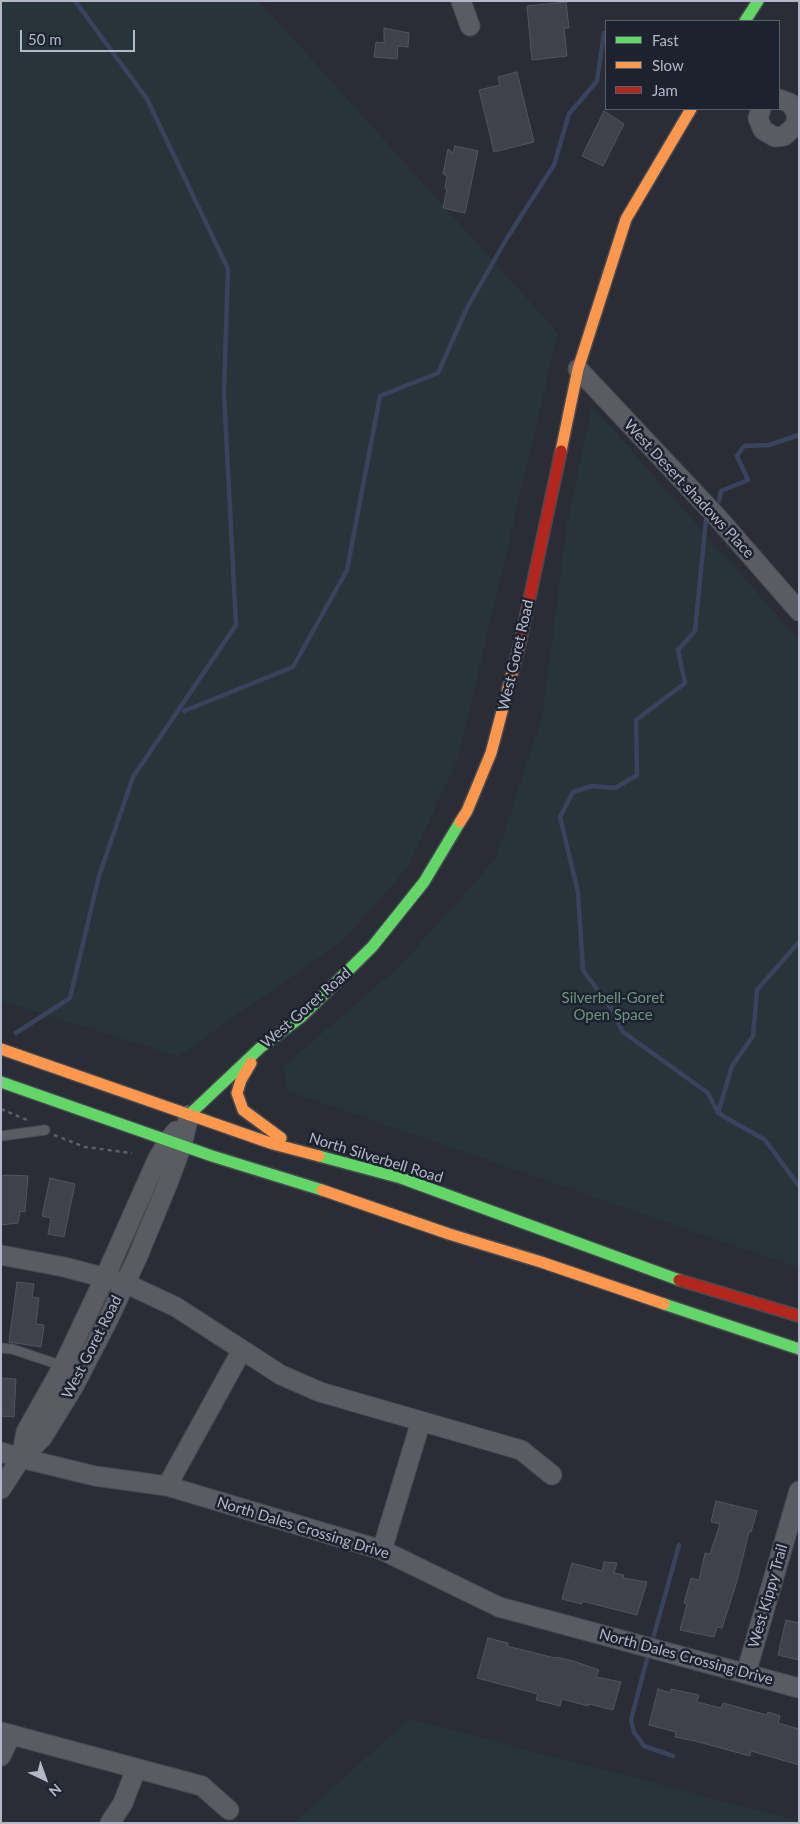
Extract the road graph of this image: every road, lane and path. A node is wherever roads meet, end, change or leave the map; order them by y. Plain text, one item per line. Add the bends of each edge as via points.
1 (461, 1) edge
2 (758, 1) edge
3 (746, 20) edge
4 (470, 26) dead end
5 (790, 105) edge
6 (690, 110) edge
7 (760, 110) edge
8 (794, 134) edge
9 (578, 369) junction
10 (799, 611) edge
11 (261, 1047) junction
12 (1, 1049) edge
13 (1, 1082) edge
14 (1, 1109) edge
15 (189, 1115) junction
16 (45, 1130) junction
17 (1, 1136) edge
18 (175, 1143) junction
19 (298, 1150) junction
20 (132, 1153) dead end
21 (1, 1255) edge
22 (105, 1277) junction
23 (125, 1283) junction
24 (799, 1316) edge
25 (1, 1348) edge
26 (799, 1349) edge
27 (242, 1350) junction
28 (63, 1366) junction
29 (420, 1421) junction
30 (1, 1452) edge
31 (22, 1458) junction
32 (552, 1475) dead end
33 (167, 1486) junction
34 (1, 1489) edge
35 (799, 1491) edge
36 (795, 1520) edge
37 (382, 1550) junction
38 (746, 1673) junction
39 (799, 1688) edge
40 (6, 1734) edge
41 (1, 1756) edge
42 (136, 1769) junction
43 (229, 1810) dead end
44 (110, 1823) edge

1 - 4 street
2 - 3 main road
5 - 8 street via 796,112
6 - 9 main road, West Goret Road via 626,219
7 - 8 street via 759,122 769,135
9 - 10 street, West Desert shadows Place via 718,518
9 - 11 main road, West Goret Road via 516,662 492,753 467,811 424,882 372,947 301,1017
11 - 15 main road, West Goret Road
11 - 19 main road via 237,1092 243,1110
12 - 15 main road, North Silverbell Road
13 - 18 main road
14 - 16 path
15 - 18 street, West Goret Road
15 - 19 main road, North Silverbell Road
16 - 17 lane
16 - 20 path via 85,1147
18 - 22 street, West Goret Road via 157,1160
18 - 23 street, West Goret Road via 137,1258
18 - 26 main road
19 - 24 main road, North Silverbell Road via 401,1178 676,1279
21 - 22 street
22 - 23 street
22 - 28 street, West Goret Road
23 - 27 street via 176,1307
23 - 31 street, West Goret Road via 74,1386 42,1438
25 - 28 lane via 12,1348
27 - 29 street via 281,1375 320,1392
27 - 33 street
28 - 31 street, West Goret Road via 26,1432
29 - 32 street via 521,1450
29 - 37 street
30 - 31 street, North Dales Crossing Drive
31 - 33 street, North Dales Crossing Drive via 95,1476
31 - 34 street, West Goret Road
33 - 37 street, North Dales Crossing Drive
35 - 36 street, West Kippy Trail
36 - 38 street, West Kippy Trail
37 - 38 street, North Dales Crossing Drive via 500,1606
38 - 39 street, North Dales Crossing Drive
40 - 41 street
40 - 42 street
42 - 43 street via 202,1786
42 - 44 street via 124,1803

